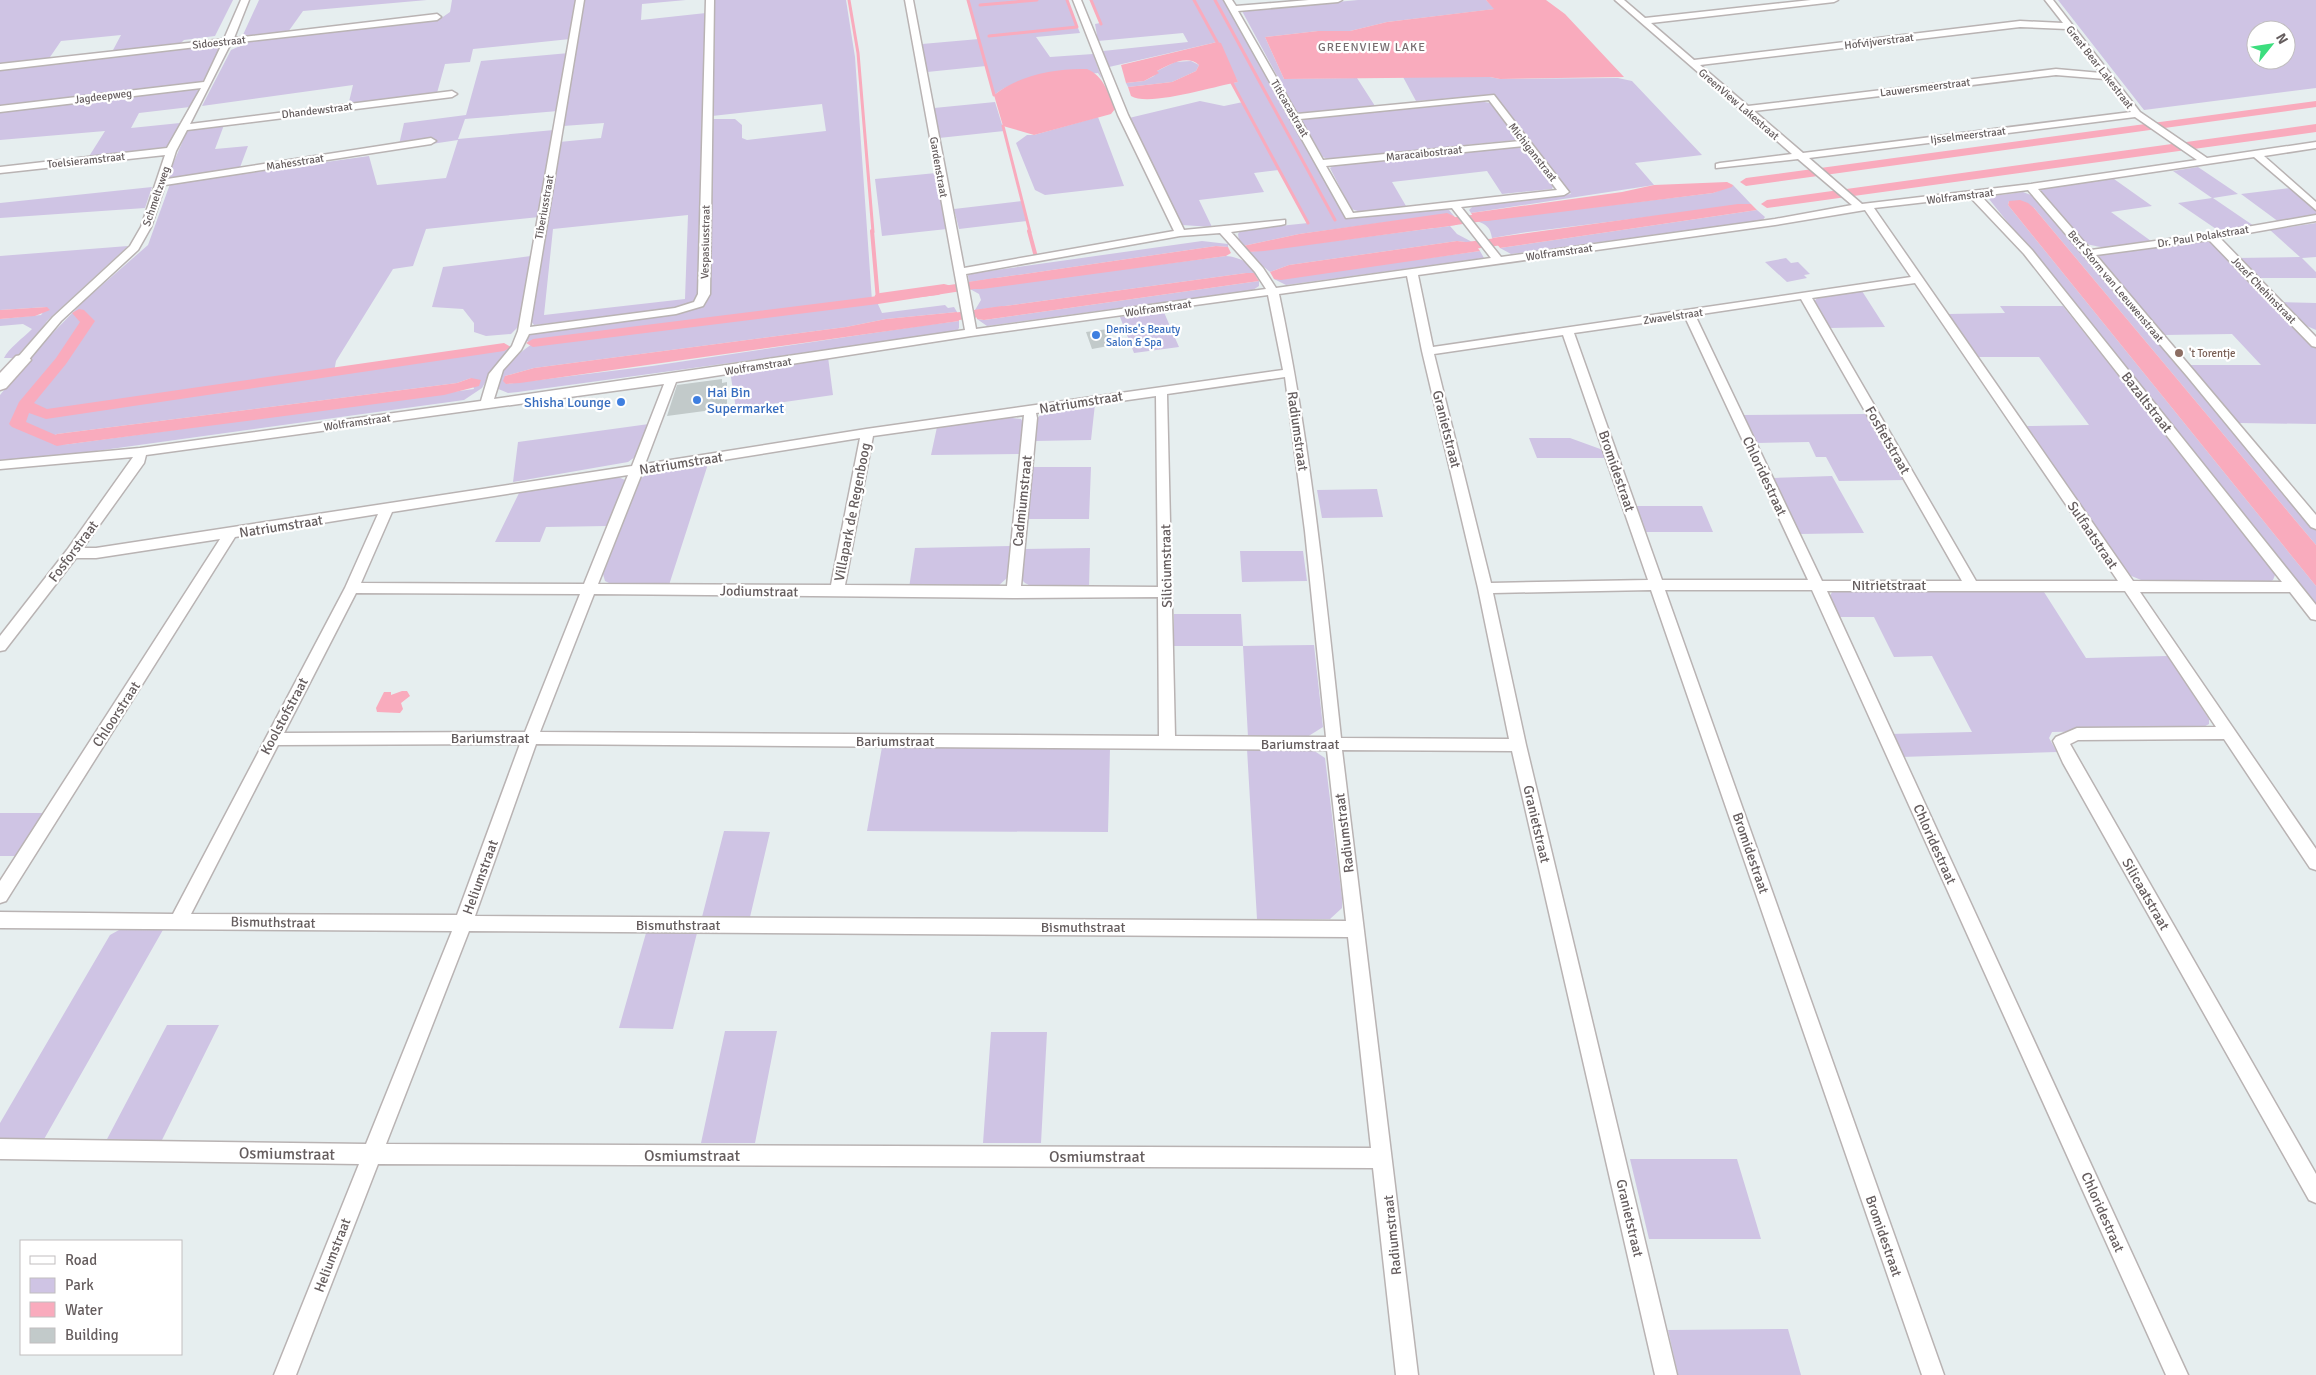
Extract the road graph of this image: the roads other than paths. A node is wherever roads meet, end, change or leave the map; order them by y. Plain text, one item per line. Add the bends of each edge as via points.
1 (245, 0) edge
2 (580, 0) edge
3 (710, 0) edge
4 (909, 0) edge
5 (1077, 0) edge
6 (1228, 0) edge
7 (1338, 0) edge
8 (1619, 0) edge
9 (1834, 0) edge
10 (2050, 0) edge
11 (1233, 9) junction
12 (437, 17) dead end
13 (1643, 21) junction
14 (2068, 26) junction
15 (228, 41) junction
16 (1692, 63) junction
17 (0, 67) edge
18 (2106, 76) junction
19 (207, 84) junction
20 (452, 94) dead end
21 (0, 109) edge
22 (1745, 109) junction
23 (2137, 114) junction
24 (1295, 117) junction
25 (183, 128) junction
26 (431, 141) dead end
27 (1526, 143) junction
28 (2316, 145) edge
29 (171, 151) junction
30 (2255, 153) junction
31 (1803, 159) junction
32 (2202, 159) junction
33 (1322, 164) junction
34 (1720, 166) dead end
35 (0, 170) edge
36 (160, 183) junction
37 (2031, 187) junction
38 (1973, 194) junction
39 (1861, 206) junction
40 (1456, 207) junction
41 (2316, 207) edge
42 (1350, 216) joint
43 (2316, 218) edge
44 (1281, 222) dead end
45 (1223, 230) junction
46 (1180, 233) junction
47 (2212, 236) junction
48 (2089, 253) junction
49 (1495, 256) junction
50 (1412, 272) junction
51 (959, 275) junction
52 (1918, 279) junction
53 (1271, 288) junction
54 (1805, 296) junction
55 (1689, 314) junction
56 (970, 328) junction
57 (524, 330) junction
58 (1568, 332) junction
59 (2312, 335) edge
60 (2316, 344) edge
61 (1428, 351) junction
62 (0, 360) edge
63 (22, 360) junction
64 (1290, 372) junction
65 (670, 379) junction
66 (0, 384) edge
67 (1160, 390) junction
68 (487, 404) junction
69 (1029, 410) junction
70 (866, 433) junction
71 (140, 452) junction
72 (0, 465) edge
73 (637, 470) junction
74 (387, 509) junction
75 (2316, 524) edge
76 (231, 533) junction
77 (72, 553) junction
78 (1657, 584) junction
79 (1817, 585) junction
80 (1971, 585) junction
81 (2127, 586) junction
82 (2293, 587) junction
83 (352, 588) junction
84 (1485, 588) junction
85 (590, 589) junction
86 (837, 592) junction
87 (1166, 592) junction
88 (1013, 593) junction
89 (2316, 615) edge
90 (0, 646) edge
91 (2228, 734) junction
92 (530, 738) junction
93 (271, 739) junction
94 (1167, 743) junction
95 (1334, 744) junction
96 (1518, 745) junction
97 (2316, 863) edge
98 (0, 896) edge
99 (0, 920) edge
100 (178, 921) junction
101 (463, 924) junction
102 (1355, 929) junction
103 (0, 1149) edge
104 (372, 1154) junction
105 (1383, 1158) junction
106 (2316, 1193) edge
107 (285, 1375) edge
108 (1407, 1375) edge
109 (1666, 1375) edge
110 (1933, 1375) edge
111 (2176, 1375) edge

1 - 15 street, Schmeltzweg
2 - 57 street, Tiberiusstraat
3 - 57 street, Vespasiusstraat via 704,294 699,304 676,311
4 - 51 street, Gardenstraat
5 - 46 street via 1123,116
6 - 11 street, Titicacastraat
7 - 11 street
8 - 13 street, GreenView Lakestraat
9 - 13 street
10 - 14 street, Great Bear Lakestraat
11 - 24 street, Titicacastraat
12 - 15 street, Sidoestraat
13 - 16 street, GreenView Lakestraat
14 - 16 street, Hofvijverstraat via 2020,24
14 - 18 street, Great Bear Lakestraat
15 - 17 street, Sidoestraat
15 - 19 street, Schmeltzweg
16 - 22 street, GreenView Lakestraat
18 - 22 street, Lauwersmeerstraat via 2056,72
18 - 23 street, Great Bear Lakestraat
19 - 21 street, Jagdeepweg
19 - 25 street, Schmeltzweg
20 - 25 street, Dhandewstraat
22 - 31 street, GreenView Lakestraat
23 - 31 street, Ijsselmeerstraat
23 - 32 street, Great Bear Lakestraat
24 - 27 street, Michiganstraat via 1491,97
24 - 33 street, Titicacastraat
25 - 29 street, Schmeltzweg
26 - 36 street, Mahesstraat
27 - 33 street, Maracaibostraat
27 - 40 street, Michiganstraat via 1564,192
28 - 30 street, Wolframstraat
29 - 35 street, Toelsieramstraat
29 - 36 street, Schmeltzweg
30 - 32 street, Wolframstraat
30 - 41 street
31 - 34 street, Ijsselmeerstraat
31 - 39 street, GreenView Lakestraat
32 - 37 street, Wolframstraat
33 - 42 street, Titicacastraat
36 - 63 street, Schmeltzweg via 146,227 134,248 57,319
37 - 38 street, Wolframstraat
37 - 48 street, Bert Storm van Leeuwenstraat
38 - 39 street, Wolframstraat
38 - 82 street, Bazaltstraat via 2028,252
39 - 49 street, Wolframstraat via 1775,222
39 - 52 street, Sulfaatstraat
40 - 42 street, Michiganstraat
40 - 49 street
43 - 47 street, Dr. Paul Polakstraat
44 - 45 street
45 - 46 street
45 - 53 street
46 - 51 street
47 - 48 street, Dr. Paul Polakstraat
47 - 59 street, Jozef Chehinstraat
48 - 75 street, Bert Storm van Leeuwenstraat
49 - 50 street, Wolframstraat
50 - 53 street, Wolframstraat
50 - 61 street, Granietstraat
51 - 56 street, Gardenstraat
52 - 54 street, Zwavelstraat
52 - 81 street, Sulfaatstraat
53 - 56 street, Wolframstraat
53 - 64 street, Radiumstraat
54 - 55 street, Zwavelstraat
54 - 80 street, Fosfietstraat
55 - 58 street, Zwavelstraat
55 - 79 street, Chloridestraat
56 - 65 street, Wolframstraat
57 - 68 street, Tiberiusstraat via 519,348 498,368
58 - 61 street, Zwavelstraat
58 - 78 street, Bromidestraat
59 - 60 street, Jozef Chehinstraat
61 - 84 street, Granietstraat
62 - 63 street
63 - 66 street
64 - 67 street, Natriumstraat
64 - 95 street, Radiumstraat via 1312,531
65 - 68 street, Wolframstraat
65 - 73 street, Heliumstraat
67 - 69 street, Natriumstraat
67 - 87 street, Siliciumstraat via 1163,400
68 - 71 street, Wolframstraat
69 - 70 street, Natriumstraat
69 - 88 street, Cadmiumstraat via 1031,418
70 - 73 street, Natriumstraat
70 - 86 street, Villapark de Regenboog
71 - 72 street, Wolframstraat
71 - 77 street, Fosforstraat via 139,460
73 - 74 street, Natriumstraat
73 - 85 street, Heliumstraat
74 - 76 street, Natriumstraat
74 - 83 street, Koolstofstraat
76 - 77 street, Natriumstraat via 96,553
76 - 98 street, Chloorstraat
77 - 90 street, Fosforstraat
78 - 79 street, Nitrietstraat
78 - 84 street, Nitrietstraat
78 - 110 street, Bromidestraat
79 - 80 street, Nitrietstraat
79 - 111 street, Chloridestraat
80 - 81 street, Nitrietstraat
81 - 82 street, Nitrietstraat
81 - 91 street, Sulfaatstraat
82 - 89 street, Bazaltstraat
83 - 85 street, Jodiumstraat
83 - 93 street, Koolstofstraat
84 - 96 street, Granietstraat
85 - 86 street, Jodiumstraat
85 - 92 street, Heliumstraat
86 - 88 street, Jodiumstraat
87 - 88 street, Jodiumstraat
87 - 94 street, Siliciumstraat
91 - 97 street, Sulfaatstraat
91 - 106 street, Silicaatstraat via 2077,734 2061,741
92 - 93 street, Bariumstraat
92 - 94 street, Bariumstraat
92 - 101 street, Heliumstraat
93 - 100 street, Koolstofstraat
94 - 95 street, Bariumstraat
95 - 96 street, Bariumstraat
95 - 102 street, Radiumstraat
96 - 109 street, Granietstraat
99 - 100 street, Bismuthstraat
100 - 101 street, Bismuthstraat
101 - 102 street, Bismuthstraat
101 - 104 street, Heliumstraat
102 - 105 street, Radiumstraat
103 - 104 street, Osmiumstraat
104 - 105 street, Osmiumstraat
104 - 107 street, Heliumstraat
105 - 108 street, Radiumstraat

